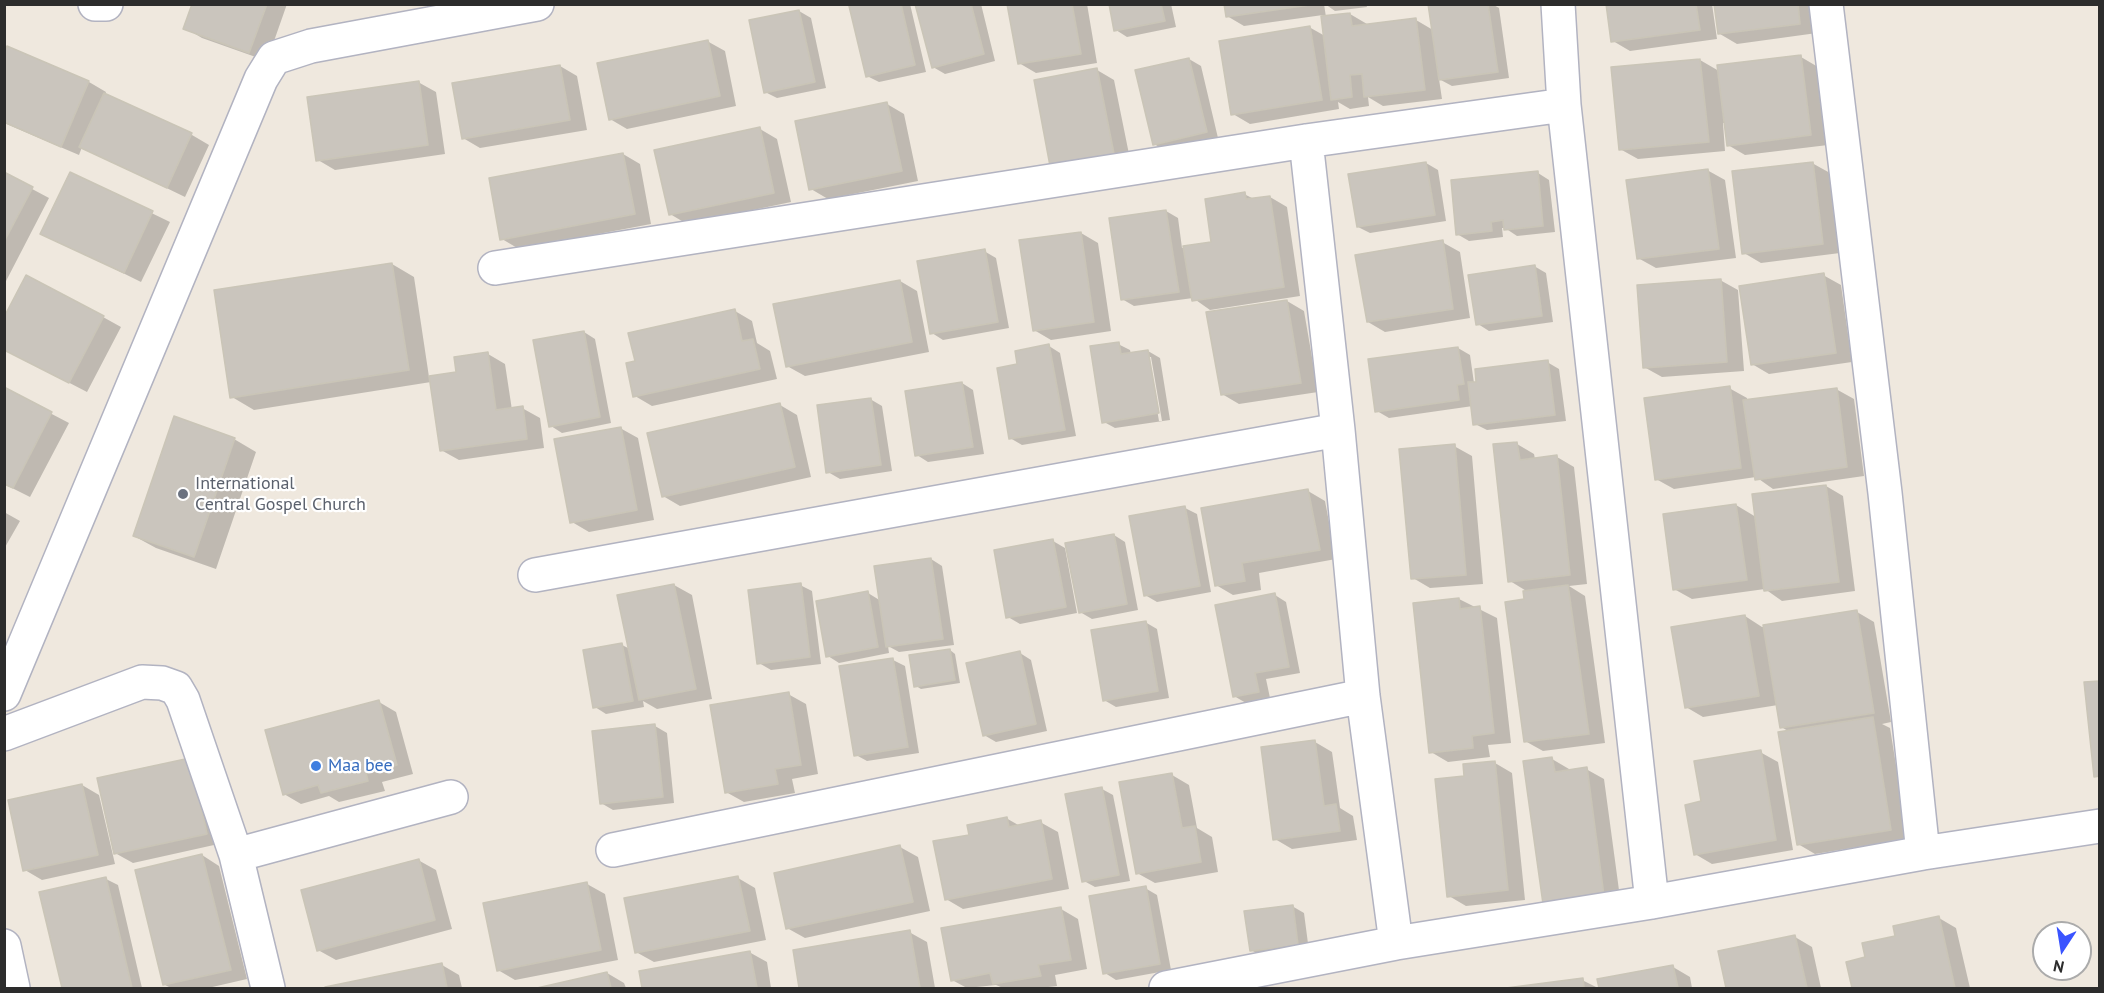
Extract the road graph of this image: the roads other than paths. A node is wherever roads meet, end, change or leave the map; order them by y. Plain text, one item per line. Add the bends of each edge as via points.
1 (95, 4) edge
2 (106, 4) edge
3 (537, 4) edge
4 (1558, 4) edge
5 (1826, 4) edge
6 (426, 14) edge
7 (1564, 105) junction
8 (1306, 141) junction
9 (495, 268) dead end
10 (1338, 430) junction
11 (535, 575) dead end
12 (4, 694) edge
13 (1364, 696) junction
14 (4, 734) edge
15 (451, 797) dead end
16 (2100, 826) edge
17 (613, 850) dead end
18 (1923, 853) junction
19 (236, 855) junction
20 (1652, 902) junction
21 (1396, 943) junction
22 (4, 946) edge
23 (13, 988) edge
24 (268, 988) edge
25 (1166, 988) edge

1 - 2 street
3 - 6 street
4 - 7 street
5 - 18 street via 1886,493
6 - 12 street via 274,58 261,79
7 - 8 street
7 - 20 street
8 - 9 street
8 - 10 street
10 - 11 street
10 - 13 street
13 - 17 street
13 - 21 street
14 - 19 street via 142,682 162,682 176,688
15 - 19 street
16 - 18 street
18 - 20 street
19 - 24 street
20 - 21 street
21 - 25 street
22 - 23 street

